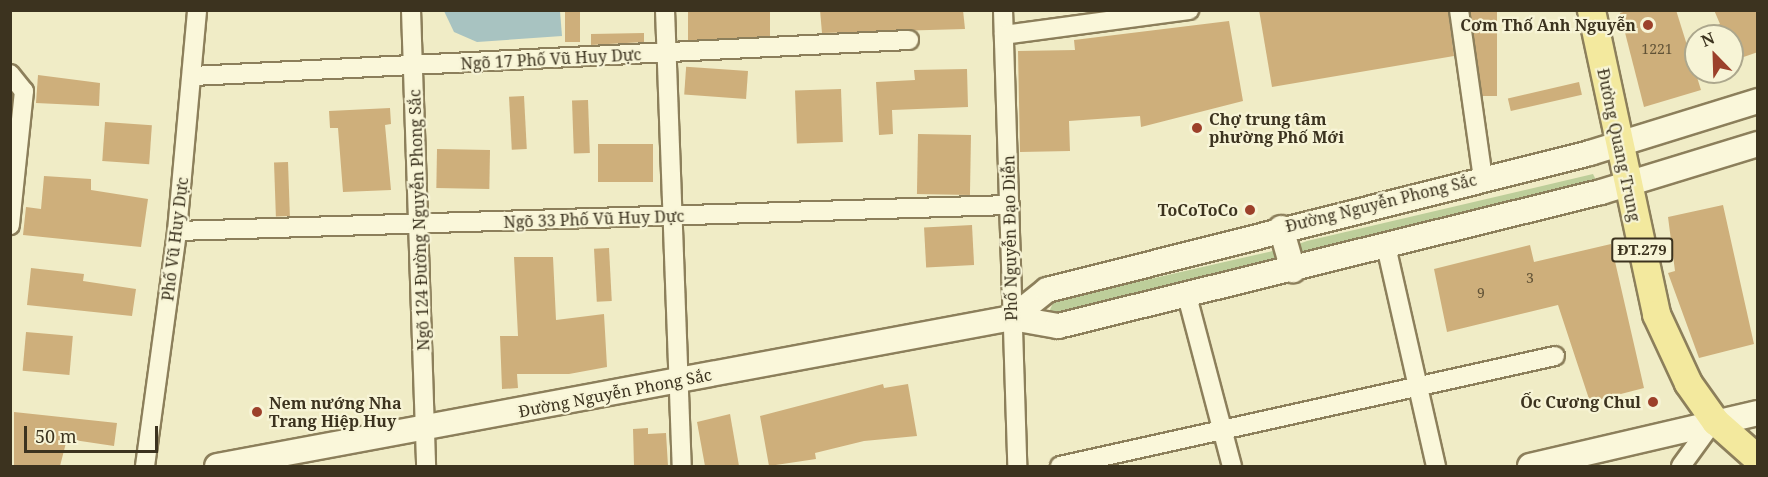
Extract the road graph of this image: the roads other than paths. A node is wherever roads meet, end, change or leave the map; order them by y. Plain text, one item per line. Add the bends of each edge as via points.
1 (197, 10) edge
2 (411, 10) edge
3 (665, 10) edge
4 (1003, 10) edge
5 (1189, 10) edge
6 (1459, 10) edge
7 (1591, 10) edge
8 (1004, 34) junction
9 (909, 40) dead end
10 (667, 52) junction
11 (414, 67) junction
12 (13, 75) edge
13 (193, 76) junction
14 (1758, 101) edge
15 (1619, 144) junction
16 (1758, 144) edge
17 (1483, 178) junction
18 (1628, 184) junction
19 (1010, 205) junction
20 (675, 216) junction
21 (10, 225) edge
22 (417, 226) junction
23 (1281, 228) junction
24 (177, 231) junction
25 (1386, 246) junction
26 (1293, 270) junction
27 (1187, 296) junction
28 (1012, 318) junction
29 (1555, 356) dead end
30 (677, 380) junction
31 (1418, 387) junction
32 (1758, 413) edge
33 (1715, 421) junction
34 (426, 430) junction
35 (1225, 430) junction
36 (1758, 459) edge
37 (1544, 465) edge
38 (145, 466) edge
39 (217, 466) edge
40 (426, 466) edge
41 (681, 466) edge
42 (1017, 466) edge
43 (1060, 466) edge
44 (1232, 466) edge
45 (1436, 466) edge
46 (1681, 466) edge

1 - 13 street, Phố Vũ Huy Dực
2 - 11 street, Ngõ 124 Đường Nguyễn Phong Sắc
3 - 10 street
4 - 8 street, Phố Nguyễn Đạo Diễn
5 - 8 street
6 - 17 street
7 - 15 main road, Đường Quang Trung / ĐT.279
8 - 19 street, Phố Nguyễn Đạo Diễn
9 - 10 street, Ngõ 17 Phố Vũ Huy Dực
10 - 11 street, Ngõ 17 Phố Vũ Huy Dực
10 - 20 street
11 - 13 street, Ngõ 17 Phố Vũ Huy Dực
11 - 22 street, Ngõ 124 Đường Nguyễn Phong Sắc
12 - 21 street via 24,91
13 - 24 street, Phố Vũ Huy Dực
14 - 15 main road, Đường Nguyễn Phong Sắc
15 - 17 main road, Đường Nguyễn Phong Sắc
15 - 18 main road, Đường Quang Trung / ĐT.279
16 - 18 main road, Đường Nguyễn Phong Sắc
17 - 23 main road, Đường Nguyễn Phong Sắc
18 - 25 main road, Đường Nguyễn Phong Sắc
18 - 33 main road, Đường Quang Trung / ĐT.279 via 1656,314 1671,356
19 - 20 street, Ngõ 33 Phố Vũ Huy Dực
19 - 28 street, Phố Nguyễn Đạo Diễn
20 - 22 street, Ngõ 33 Phố Vũ Huy Dực
20 - 30 street
22 - 24 street, Ngõ 33 Phố Vũ Huy Dực
22 - 34 street, Ngõ 124 Đường Nguyễn Phong Sắc
23 - 26 main road
23 - 28 main road, Đường Nguyễn Phong Sắc via 1047,290
24 - 38 street, Phố Vũ Huy Dực
25 - 26 main road, Đường Nguyễn Phong Sắc
25 - 31 street
26 - 27 main road, Đường Nguyễn Phong Sắc
27 - 28 main road, Đường Nguyễn Phong Sắc via 1058,326
27 - 35 street
28 - 30 main road, Đường Nguyễn Phong Sắc
28 - 42 street, Phố Nguyễn Đạo Diễn
29 - 31 street
30 - 34 main road, Đường Nguyễn Phong Sắc
30 - 41 street
31 - 35 street
31 - 45 street
32 - 33 main road
33 - 36 main road, Đường Quang Trung / ĐT.279
33 - 37 main road
33 - 46 street
34 - 39 main road, Đường Nguyễn Phong Sắc
34 - 40 street, Ngõ 124 Đường Nguyễn Phong Sắc
35 - 43 street
35 - 44 street

